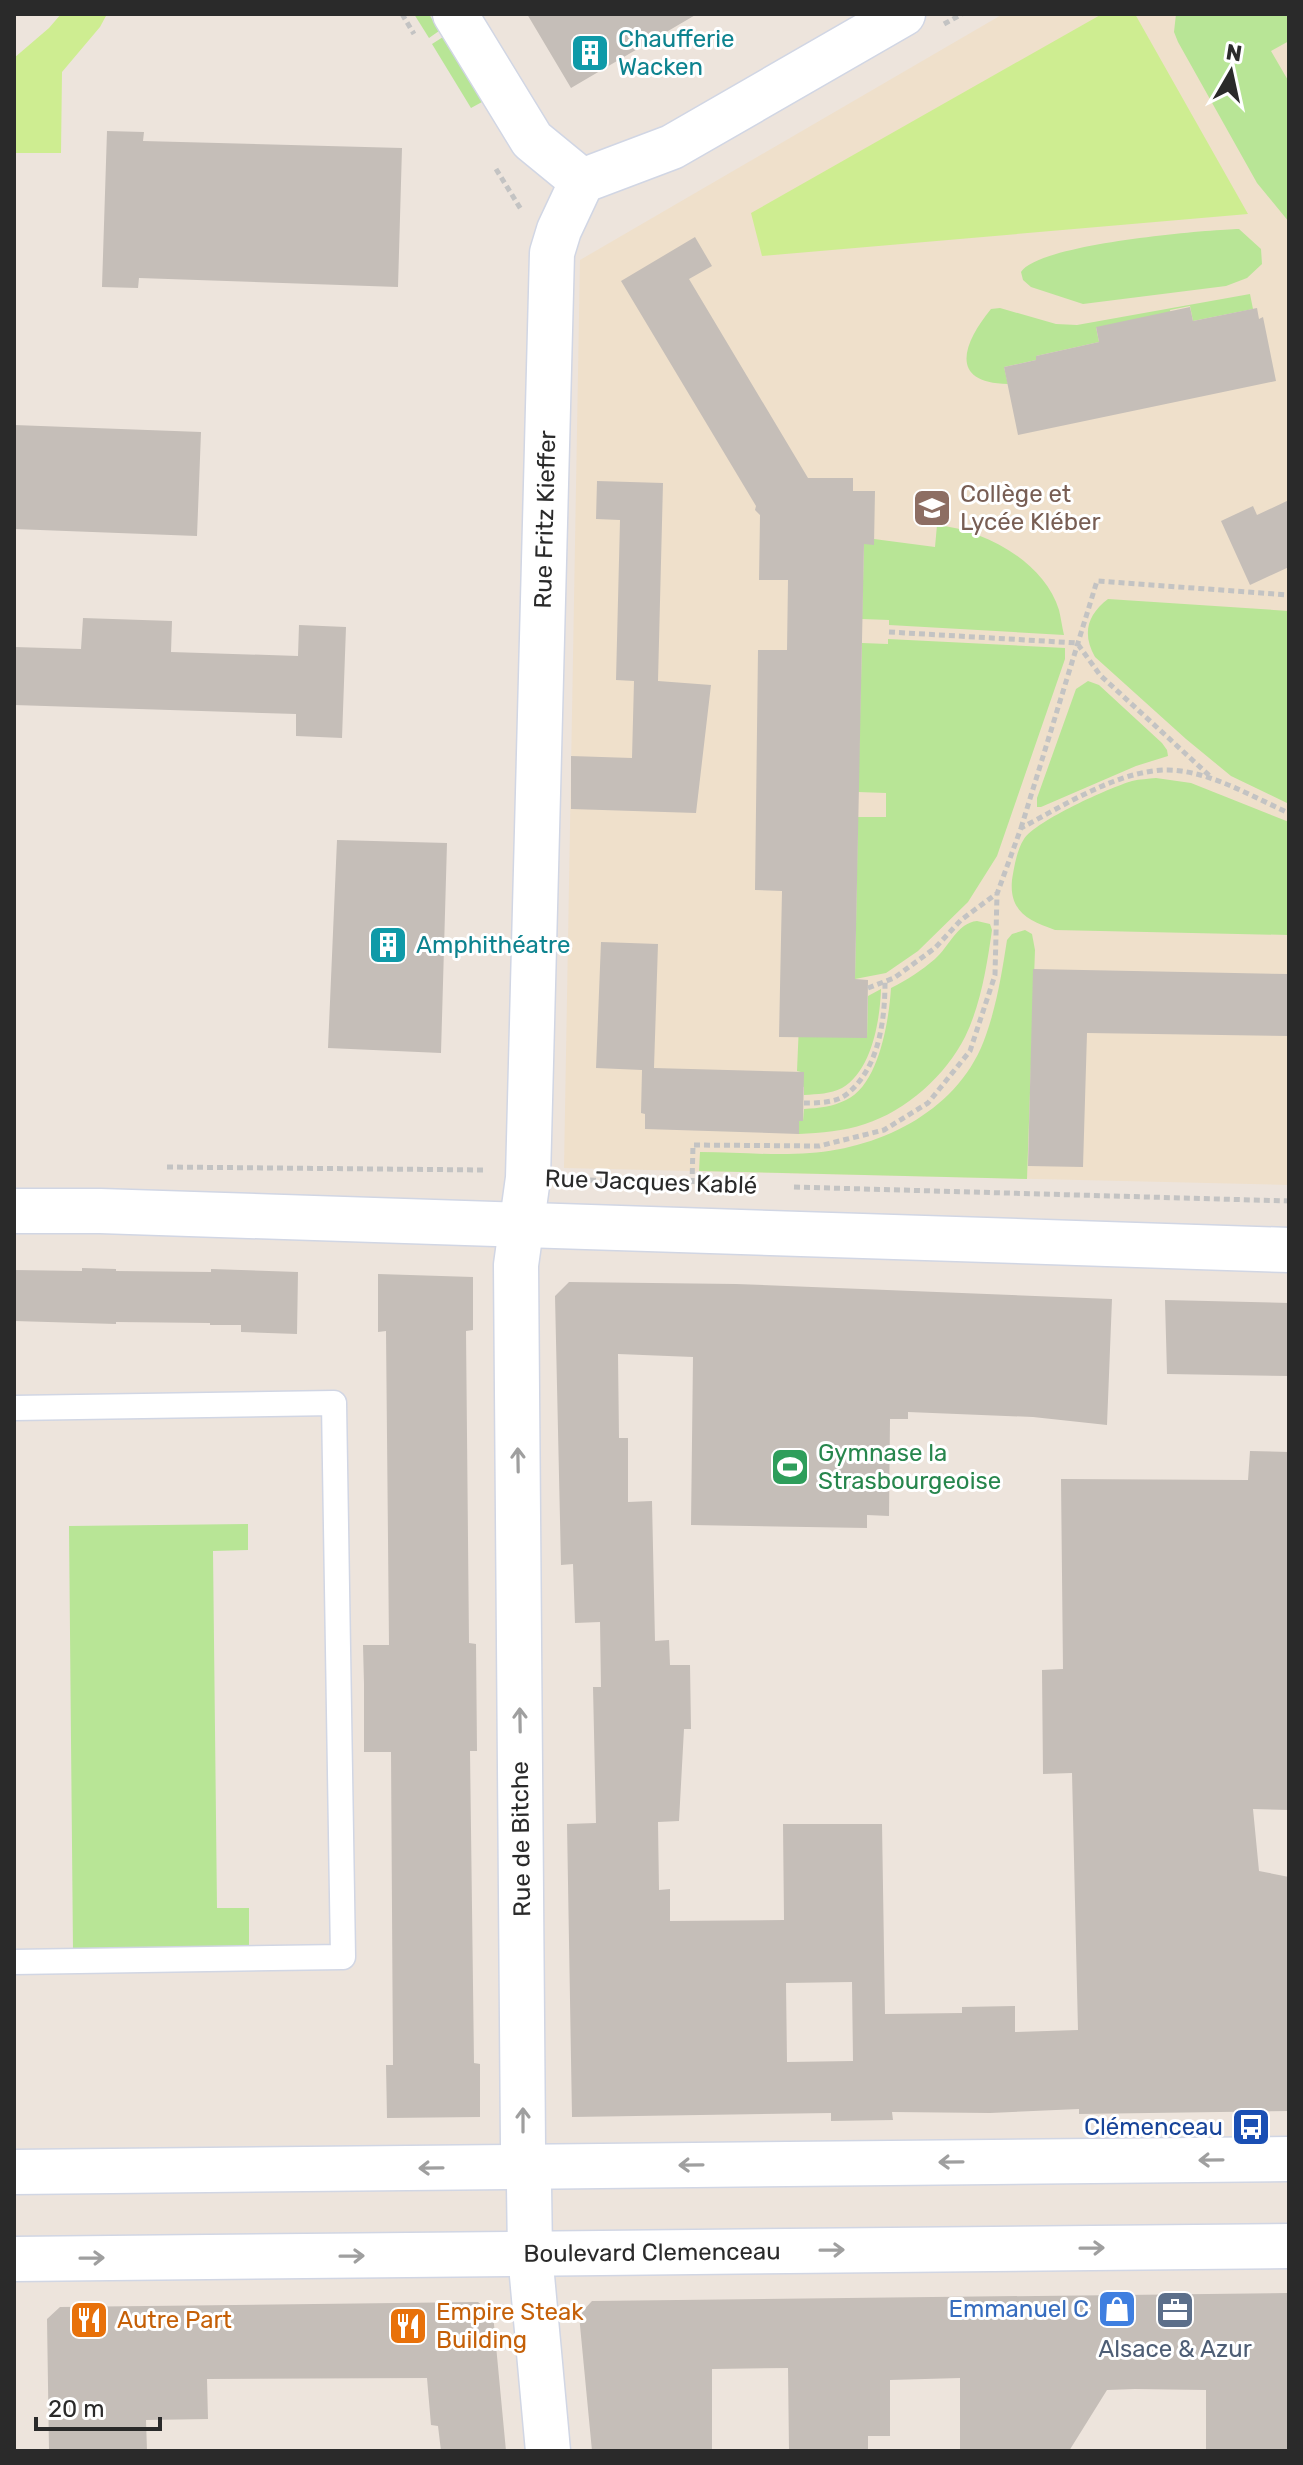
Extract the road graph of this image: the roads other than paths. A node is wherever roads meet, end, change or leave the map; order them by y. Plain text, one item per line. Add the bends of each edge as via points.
1 (455, 14) edge
2 (903, 14) edge
3 (582, 181) junction
4 (14, 1211) edge
5 (521, 1227) junction
6 (1289, 1250) edge
7 (14, 1408) edge
8 (14, 1962) edge
9 (1289, 2159) edge
10 (527, 2166) junction
11 (14, 2172) edge
12 (1289, 2246) edge
13 (530, 2254) junction
14 (14, 2259) edge
15 (548, 2451) edge

1 - 3 street via 532,140
2 - 3 street via 672,147
3 - 5 street, Rue Fritz Kieffer via 552,253 528,1178
4 - 5 street, Rue Jacques Kablé
5 - 6 street, Rue Jacques Kablé
10 -> 5 street, Rue de Bitche via 516,1265
7 - 8 lane via 334,1403 343,1957
9 -> 10 street
10 -> 11 street
10 - 13 street, Rue de Bitche
13 -> 12 street, Boulevard Clemenceau
14 -> 13 street, Boulevard Clemenceau
13 - 15 street, Rue de Bitche

